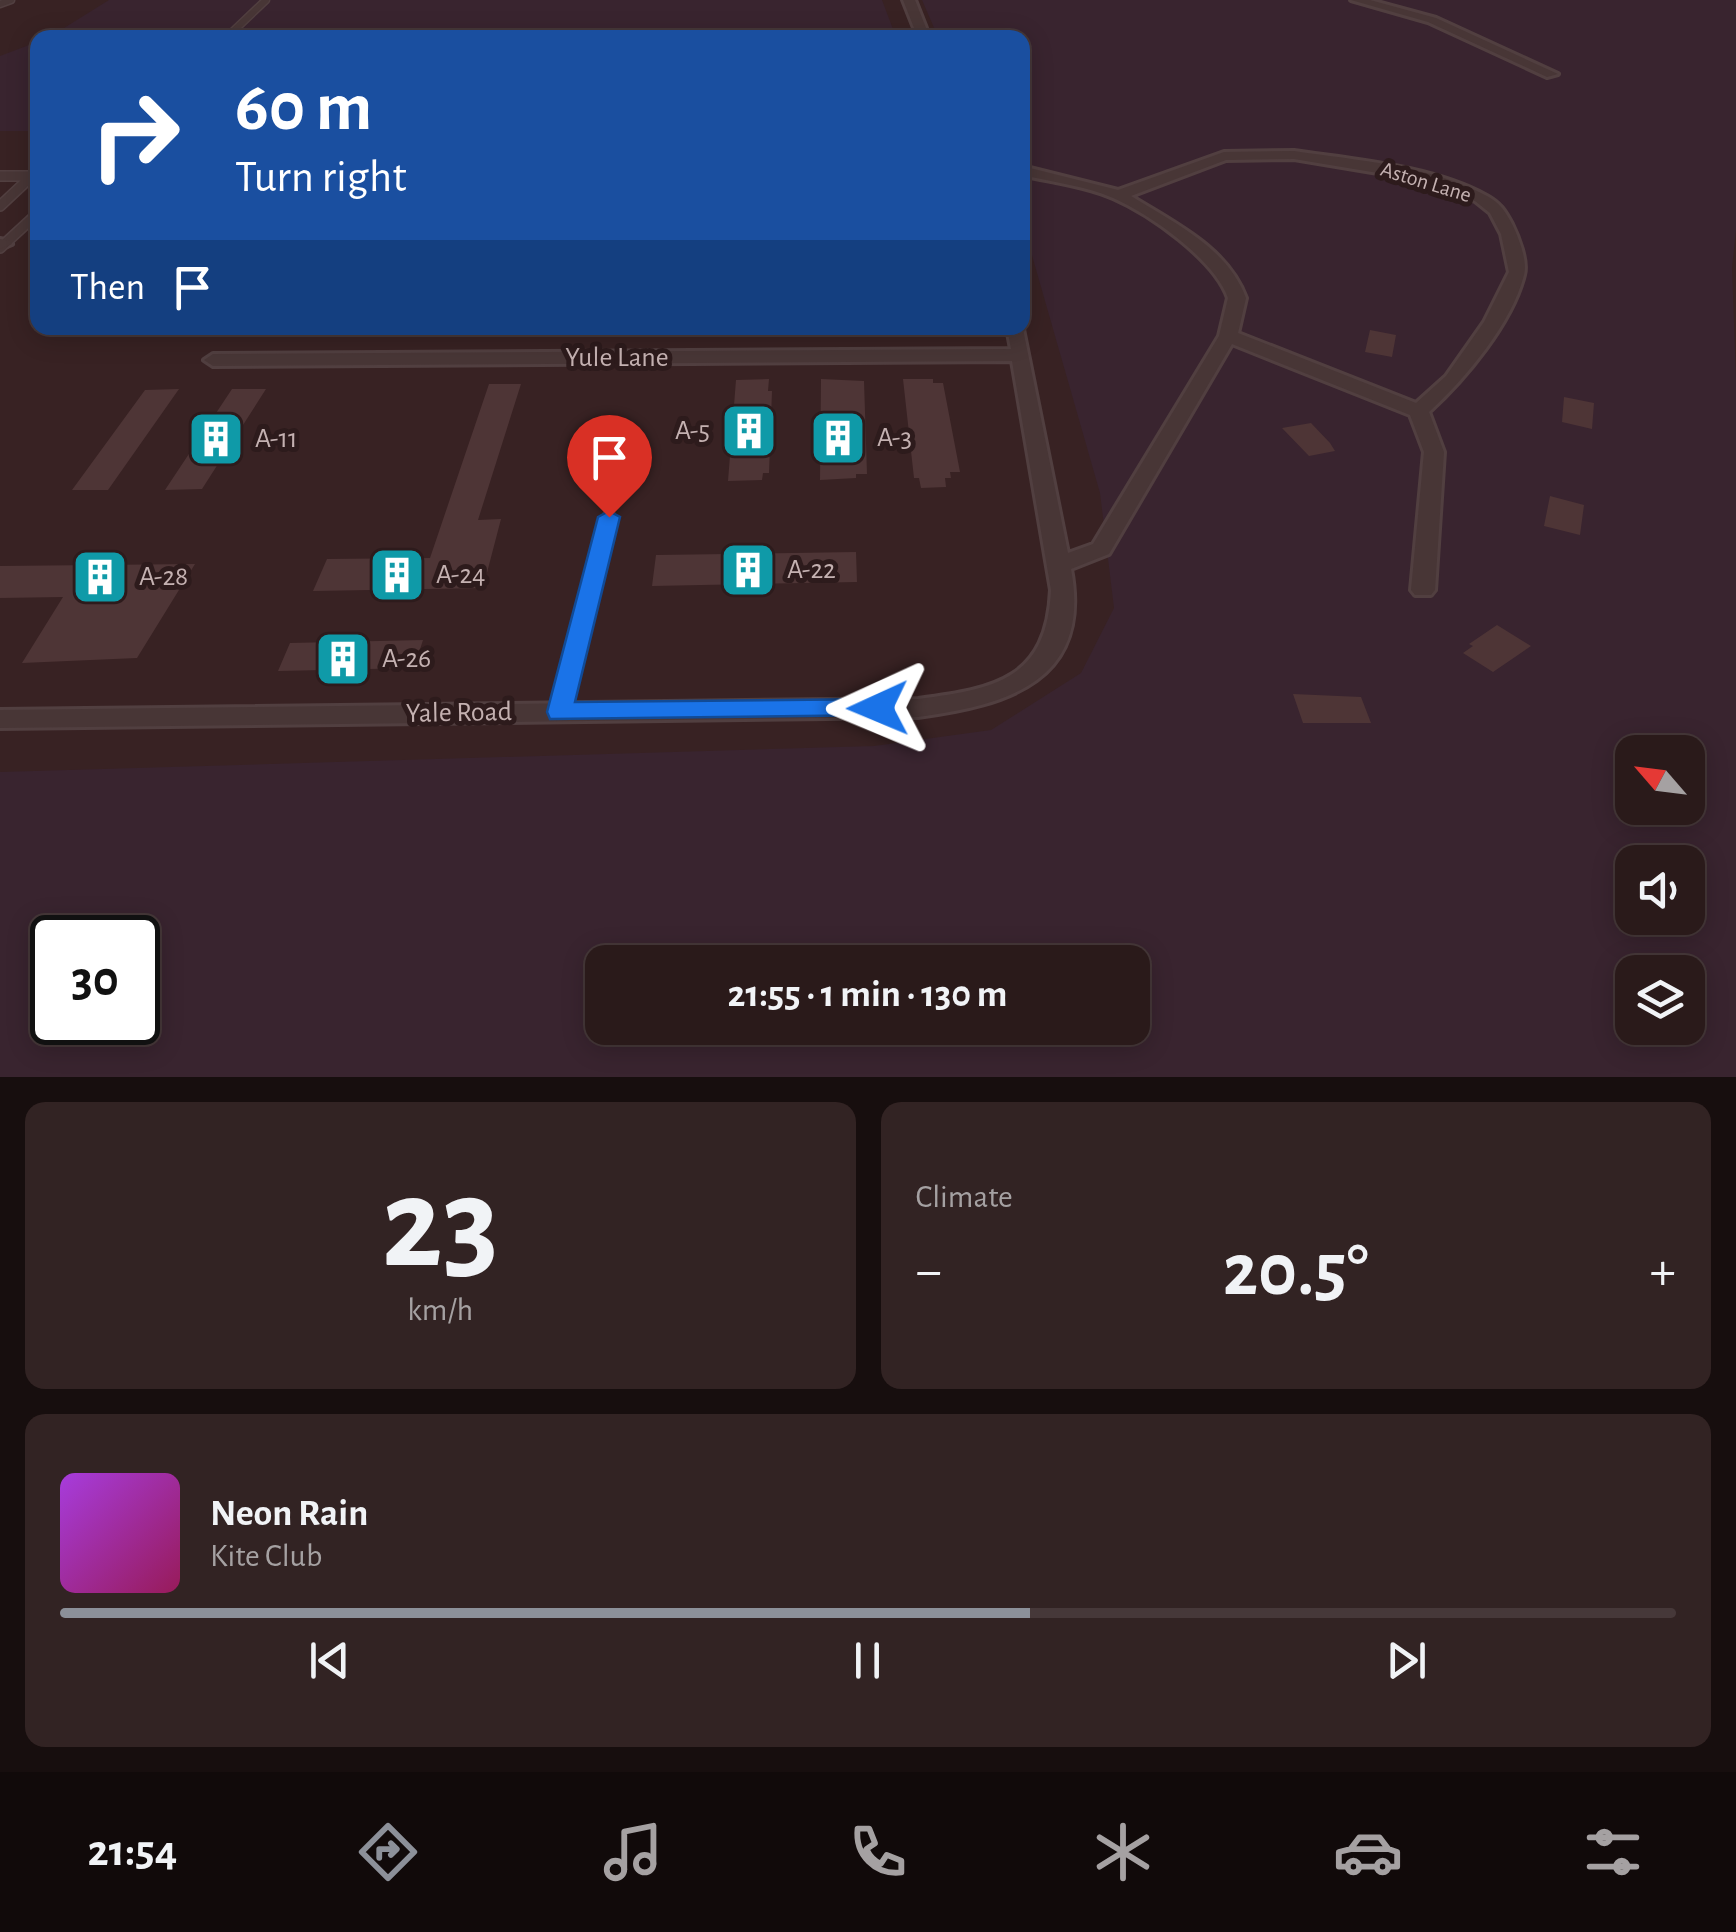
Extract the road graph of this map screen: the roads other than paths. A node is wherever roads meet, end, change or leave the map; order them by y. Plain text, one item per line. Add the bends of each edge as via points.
1 (11, 0) edge
2 (266, 0) edge
3 (909, 0) edge
4 (1358, 0) edge
5 (0, 4) edge
6 (234, 30) edge
7 (921, 30) edge
8 (1552, 74) dead end
9 (1030, 172) edge
10 (0, 176) edge
11 (30, 176) edge
12 (30, 178) edge
13 (1120, 195) junction
14 (0, 206) edge
15 (30, 220) edge
16 (1, 245) edge
17 (1018, 335) edge
18 (1228, 336) junction
19 (1022, 355) junction
20 (212, 360) dead end
21 (1419, 412) junction
22 (609, 517) dead end
23 (1058, 566) junction
24 (1423, 590) dead end
25 (560, 712) junction
26 (0, 719) edge

1 - 5 lane
2 - 6 lane
3 - 7 street
4 - 8 street via 1432,20
9 - 13 street
10 - 11 lane
12 - 14 lane
13 - 18 street via 1230,275 1238,302
13 - 21 street, Aston Lane via 1224,156 1294,156 1411,174 1497,210 1517,272 1453,380
15 - 16 lane
17 - 19 street, Yale Road
18 - 21 street
18 - 23 street via 1101,549
19 - 20 street, Yule Lane
19 - 23 street, Yale Road
21 - 24 street via 1434,452
22 - 25 lane
23 - 25 street, Yale Road via 1061,628 1045,660 1018,684 980,700 918,708
25 - 26 street, Yale Road

